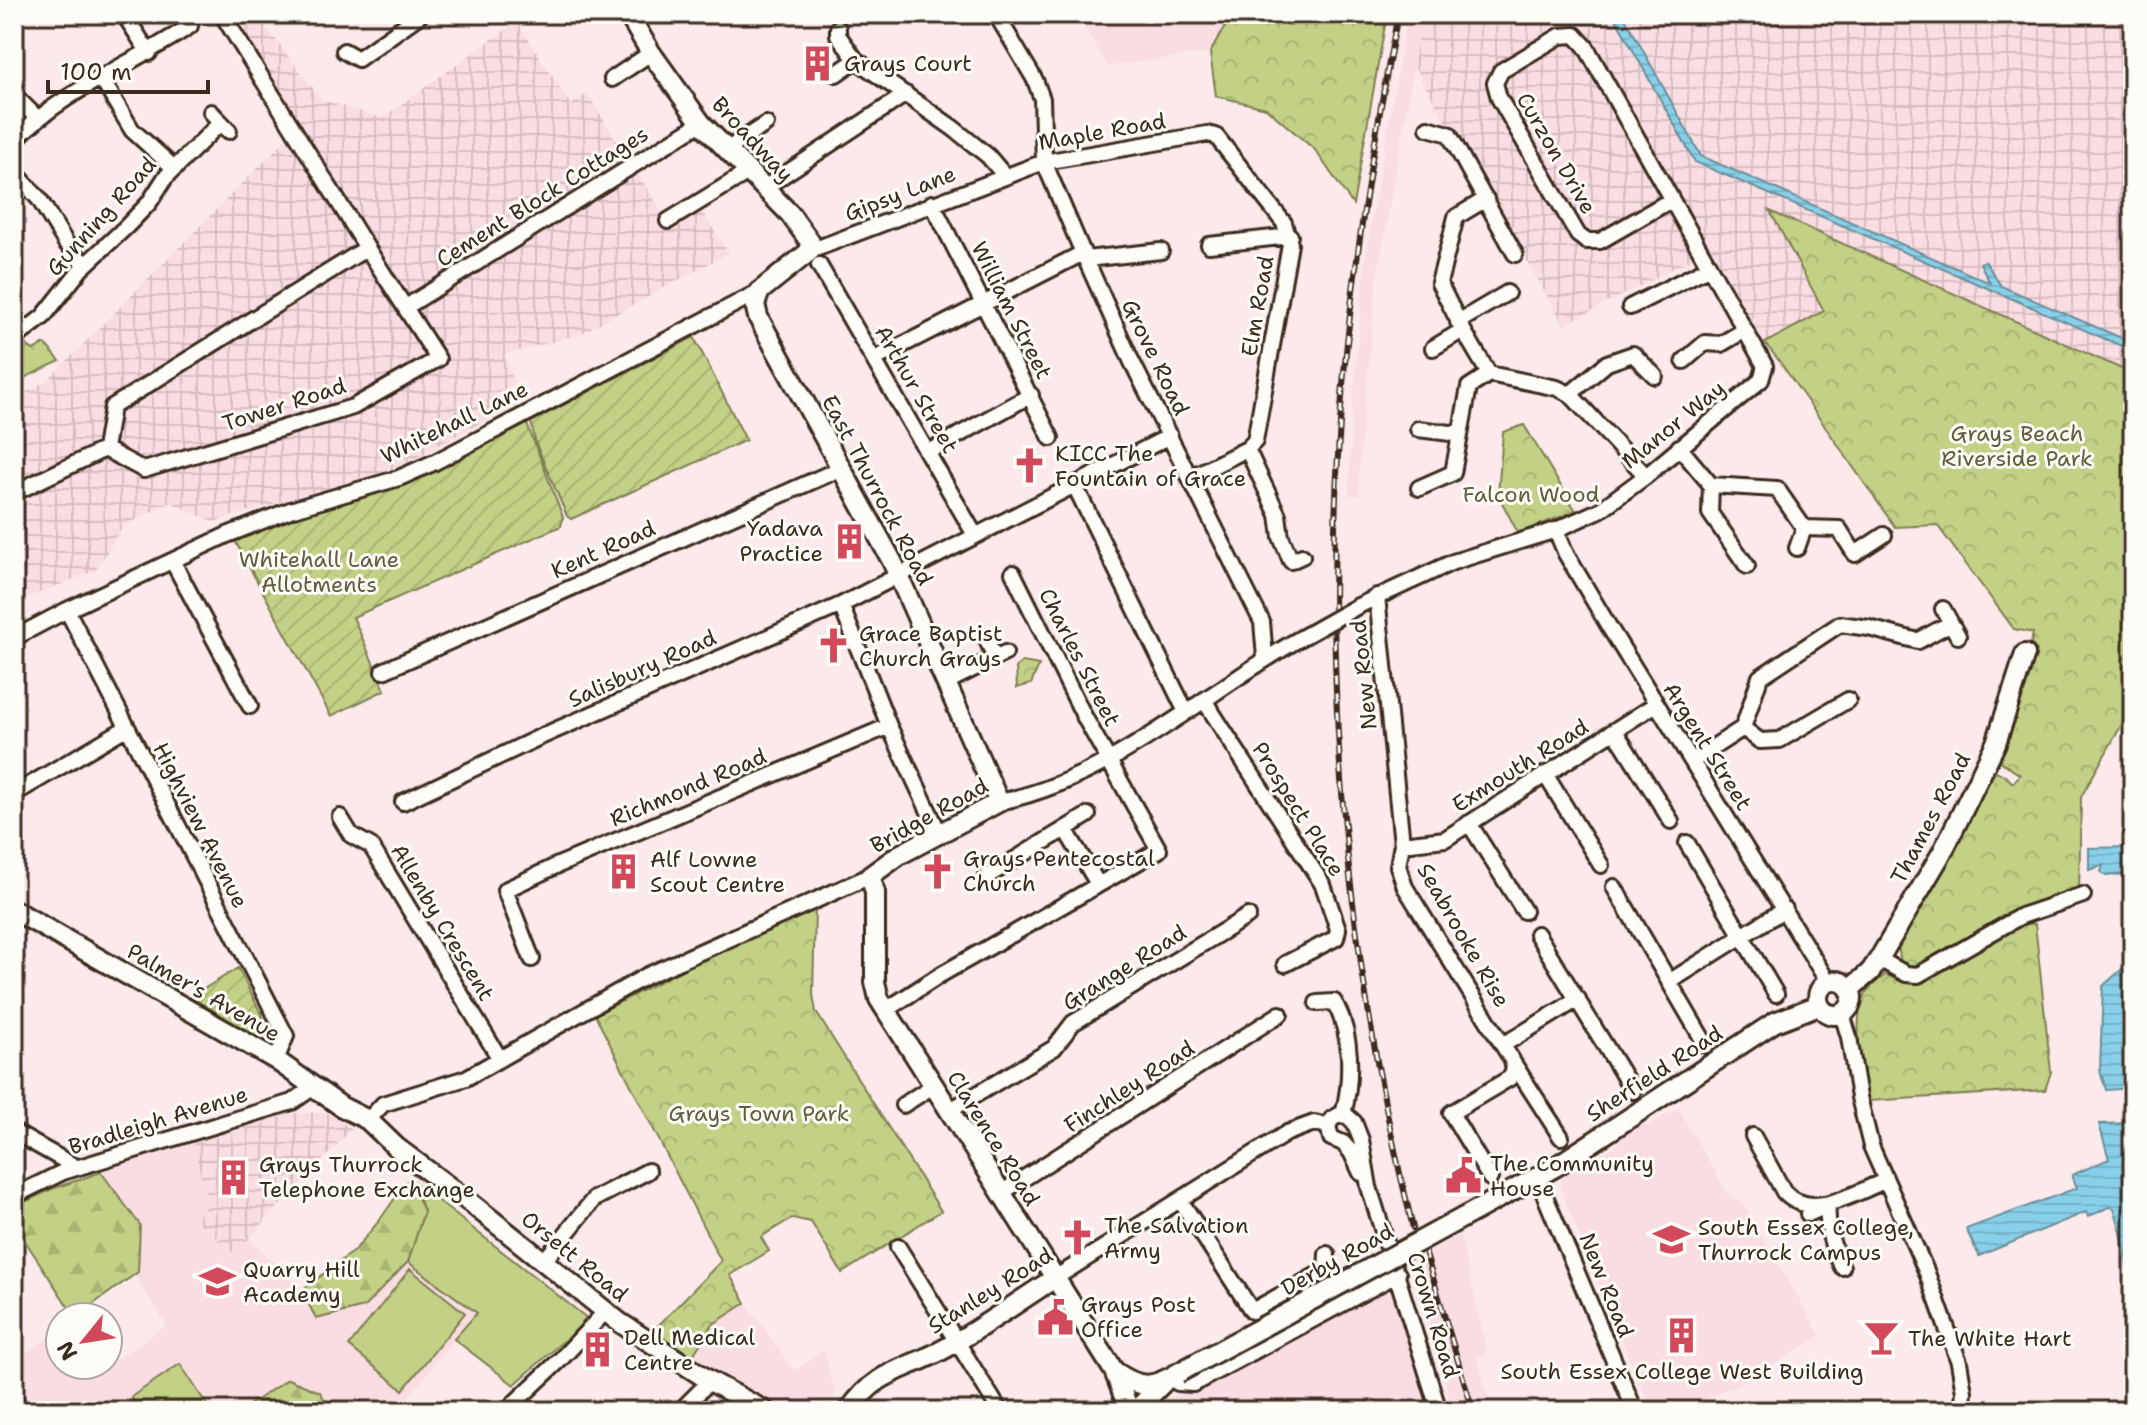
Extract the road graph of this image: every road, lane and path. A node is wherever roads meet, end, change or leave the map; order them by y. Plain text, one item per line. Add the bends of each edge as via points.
1 (124, 14) edge
2 (222, 14) edge
3 (421, 14) edge
4 (996, 14) edge
5 (629, 17) edge
6 (190, 26) dead end
7 (838, 28) dead end
8 (344, 51) dead end
9 (149, 53) junction
10 (651, 53) junction
11 (856, 60) junction
12 (836, 74) dead end
13 (101, 78) junction
14 (612, 79) dead end
15 (906, 94) junction
16 (14, 95) edge
17 (37, 118) junction
18 (220, 121) dead end
19 (701, 123) junction
20 (766, 124) dead end
21 (1428, 128) dead end
22 (1207, 134) joint
23 (14, 141) edge
24 (726, 150) junction
25 (1044, 162) junction
26 (174, 168) junction
27 (14, 171) edge
28 (748, 172) junction
29 (1005, 176) junction
30 (764, 188) junction
31 (20, 189) edge
32 (1486, 199) junction
33 (1671, 200) junction
34 (932, 203) junction
35 (668, 221) dead end
36 (1290, 236) junction
37 (1209, 245) dead end
38 (367, 248) junction
39 (1161, 251) dead end
40 (1515, 254) dead end
41 (1085, 256) junction
42 (815, 258) junction
43 (85, 265) junction
44 (1708, 268) junction
45 (760, 291) junction
46 (1507, 293) dead end
47 (984, 302) junction
48 (406, 307) junction
49 (1630, 307) dead end
50 (1460, 326) junction
51 (1745, 330) junction
52 (14, 339) edge
53 (1433, 348) dead end
54 (875, 359) junction
55 (1684, 361) dead end
56 (1765, 366) joint
57 (1489, 374) junction
58 (1655, 376) dead end
59 (1570, 394) junction
60 (1031, 395) junction
61 (1418, 429) dead end
62 (1459, 434) junction
63 (1170, 436) junction
64 (1051, 438) dead end
65 (1679, 447) junction
66 (105, 449) junction
67 (1247, 449) junction
68 (928, 452) junction
69 (842, 468) junction
70 (1646, 476) junction
71 (1191, 477) junction
72 (1074, 484) junction
73 (1711, 485) junction
74 (1419, 488) dead end
75 (14, 493) edge
76 (1804, 528) junction
77 (1556, 530) junction
78 (975, 535) junction
79 (1884, 535) dead end
80 (1797, 548) dead end
81 (1302, 556) dead end
82 (173, 562) junction
83 (1747, 566) dead end
84 (1013, 573) dead end
85 (898, 575) junction
86 (1377, 596) junction
87 (841, 605) junction
88 (1943, 609) dead end
89 (67, 610) junction
90 (14, 638) edge
91 (986, 638) dead end
92 (2025, 654) dead end
93 (1265, 658) junction
94 (383, 671) dead end
95 (947, 682) junction
96 (1204, 700) junction
97 (1848, 700) dead end
98 (1656, 704) junction
99 (250, 706) dead end
100 (1186, 712) junction
101 (889, 726) junction
102 (126, 728) junction
103 (1743, 728) junction
104 (1615, 731) junction
105 (1108, 761) junction
106 (1692, 761) junction
107 (1545, 774) junction
108 (14, 794) edge
109 (403, 802) dead end
110 (999, 802) junction
111 (1088, 815) dead end
112 (340, 817) dead end
113 (1671, 821) dead end
114 (1469, 823) junction
115 (1065, 829) junction
116 (939, 833) junction
117 (1687, 843) dead end
118 (1402, 844) junction
119 (1601, 865) dead end
120 (870, 876) junction
121 (986, 877) dead end
122 (1098, 884) junction
123 (1614, 887) dead end
124 (2083, 895) dead end
125 (1785, 909) junction
126 (14, 910) edge
127 (1524, 911) dead end
128 (1248, 916) dead end
129 (1537, 934) dead end
130 (1742, 937) junction
131 (532, 959) dead end
132 (1879, 959) junction
133 (1285, 964) dead end
134 (1669, 982) junction
135 (1828, 982) junction
136 (1850, 989) junction
137 (1776, 994) dead end
138 (1578, 999) junction
139 (1317, 1003) dead end
140 (1819, 1005) junction
141 (886, 1010) junction
142 (1280, 1014) dead end
143 (1842, 1014) junction
144 (1503, 1045) junction
145 (1706, 1045) dead end
146 (500, 1059) junction
147 (276, 1060) junction
148 (1512, 1060) junction
149 (933, 1086) junction
150 (314, 1087) junction
151 (1633, 1091) dead end
152 (903, 1105) dead end
153 (949, 1111) junction
154 (1343, 1115) junction
155 (368, 1120) junction
156 (1328, 1126) junction
157 (1356, 1131) junction
158 (14, 1132) edge
159 (1753, 1136) dead end
160 (1561, 1137) dead end
161 (1343, 1143) junction
162 (76, 1167) junction
163 (648, 1171) dead end
164 (1537, 1177) junction
165 (1490, 1178) dead end
166 (1885, 1181) junction
167 (1369, 1187) junction
168 (1519, 1187) joint
169 (1001, 1193) junction
170 (14, 1196) edge
171 (1180, 1200) junction
172 (1828, 1205) junction
173 (1808, 1214) dead end
174 (898, 1247) dead end
175 (1327, 1254) dead end
176 (544, 1261) junction
177 (1842, 1267) dead end
178 (1398, 1274) junction
179 (1055, 1278) junction
180 (605, 1312) junction
181 (956, 1342) junction
182 (1114, 1371) junction
183 (1171, 1377) junction
184 (710, 1381) junction
185 (14, 1399) edge
186 (22, 1411) edge
187 (506, 1411) edge
188 (680, 1411) edge
189 (765, 1411) edge
190 (849, 1411) edge
191 (1000, 1411) edge
192 (1123, 1411) edge
193 (1135, 1411) edge
194 (1439, 1411) edge
195 (1635, 1411) edge
196 (1962, 1411) edge

1 - 9 street
2 - 38 street, Tower Road
3 - 8 street via 358,59
4 - 25 street via 1042,99
5 - 10 main road, Broadway
6 - 9 street
7 - 11 street
9 - 13 street
10 - 14 street
10 - 19 main road, Broadway
11 - 12 street
11 - 15 street
13 - 17 street
13 - 26 street via 132,130
15 - 29 street via 988,156
15 - 30 street
16 - 17 street
17 - 23 street
18 - 26 street, Gunning Road
19 - 24 main road, Broadway
19 - 48 street, Cement Block Cottages
20 - 24 street
21 - 32 street via 1449,134
22 - 25 street, Maple Road
22 - 36 street, Elm Road via 1223,143
24 - 28 main road, Broadway
25 - 29 street, Maple Road
25 - 41 street, Grove Road
26 - 43 street, Gunning Road via 149,203
27 - 31 street
28 - 30 main road, Broadway
28 - 35 street
29 - 34 street, Gipsy Lane
30 - 42 main road, Broadway via 790,214
31 - 43 street via 39,199
32 - 40 street
32 - 50 street via 1456,217 1439,283
33 - 33 street, Curzon Drive via 1575,35 1560,36 1501,71 1495,83 1499,98 1578,235 1600,241
33 - 44 street, Curzon Drive
34 - 42 street, Gipsy Lane
34 - 47 street, William Street
36 - 37 street
36 - 67 street, Elm Road via 1255,441
38 - 48 street, Tower Road
38 - 66 street via 112,407
39 - 41 street
41 - 47 street
41 - 63 street, Grove Road
42 - 45 main road, Whitehall Lane
42 - 54 street, Arthur Street
43 - 52 street, Gunning Road via 43,317
44 - 49 street
44 - 51 street, Curzon Drive
45 - 69 main road, East Thurrock Road via 758,317
45 - 82 street, Whitehall Lane via 435,462 290,510
46 - 50 street
47 - 54 street
47 - 60 street, William Street
48 - 66 street, Tower Road via 438,359 353,407 144,470
50 - 53 street
50 - 57 street
51 - 55 street via 1721,344 1705,343
51 - 56 street, Curzon Drive
54 - 68 street, Arthur Street
56 - 65 street, Manor Way via 1761,380
57 - 59 street
57 - 62 street via 1469,387
58 - 59 street via 1633,354 1607,363
59 - 70 street
60 - 64 street, William Street
60 - 68 street
61 - 62 street
62 - 74 street via 1453,473
63 - 71 street, Grove Road
63 - 72 street, Salisbury Road
65 - 70 street, Manor Way
65 - 73 street
66 - 75 street
67 - 71 street
67 - 81 street via 1278,515 1291,561
68 - 78 street, Arthur Street
69 - 85 main road, East Thurrock Road
69 - 94 street, Kent Road
70 - 77 street, Manor Way via 1600,510
71 - 93 street, Grove Road via 1262,622
72 - 78 street, Salisbury Road
72 - 100 street
73 - 76 street via 1777,489
73 - 83 street via 1710,513
76 - 79 street via 1839,529 1855,554
76 - 80 street
77 - 86 street, Bridge Road via 1453,562
77 - 98 street, Argent Street
78 - 85 street, Salisbury Road
82 - 89 street, Whitehall Lane
82 - 99 street
84 - 105 street, Charles Street
85 - 87 street, Salisbury Road
85 - 95 main road, East Thurrock Road
86 - 93 street, Bridge Road, bridge
86 - 118 street, New Road
87 - 101 street
87 - 109 street, Salisbury Road
88 - 103 street via 1954,630 1918,641 1840,624 1760,677
89 - 90 street, Whitehall Lane
89 - 102 street, Highview Avenue
91 - 95 street via 1000,655
92 - 132 main road, Thames Road via 1996,743 1953,833
93 - 96 street, Bridge Road
95 - 110 main road, East Thurrock Road
96 - 100 street, Bridge Road
96 - 133 street, Prospect Place via 1323,885 1338,929 1336,938
97 - 103 street via 1780,740 1760,741
98 - 104 street, Exmouth Road
98 - 106 street, Argent Street
100 - 105 street, Bridge Road
101 - 116 street
101 - 131 street, Richmond Road via 505,890
102 - 108 street
102 - 147 street, Highview Avenue via 286,1036
103 - 106 street
104 - 107 street, Exmouth Road
104 - 113 street
105 - 110 street, Bridge Road
105 - 122 street, Charles Street via 1159,850
106 - 125 street, Argent Street
107 - 114 street, Exmouth Road
107 - 119 street
110 - 116 main road, Bridge Road
111 - 115 street
112 - 146 street, Allenby Crescent via 351,835 371,846
114 - 118 street, Exmouth Road via 1445,839
114 - 127 street
115 - 121 street
115 - 122 street
116 - 120 main road, Bridge Road
117 - 130 street
118 - 144 street, Seabrooke Rise via 1398,866 1405,887
120 - 141 main road, Clarence Road via 876,901 875,982
120 - 146 street, Bridge Road via 646,976
122 - 141 street
123 - 134 street
124 - 132 street via 2021,916 1918,975
125 - 130 street
125 - 135 street, Argent Street
126 - 147 main road, Palmer's Avenue
128 - 153 street, Grange Road via 1073,1023 1054,1048
129 - 138 street
130 - 134 street
130 - 137 street
132 - 136 main road, Thames Road
134 - 145 street
135 - 136 main road via 1843,982
135 - 140 main road via 1818,994
136 - 143 main road via 1852,1003
138 - 144 street
138 - 151 street
139 - 154 street via 1334,1002 1339,1009 1348,1053
140 - 143 main road via 1831,1015
140 - 164 main road, Sherfield Road via 1775,1022
141 - 149 main road, Clarence Road
142 - 169 street, Finchley Road
143 - 166 street via 1871,1146
144 - 148 street, Seabrooke Rise
146 - 155 street, Bridge Road via 466,1078 383,1104
147 - 150 main road, Palmer's Avenue
148 - 160 street, Seabrooke Rise
148 - 165 street via 1510,1078 1451,1113
149 - 152 street
149 - 153 main road, Clarence Road
150 - 155 main road, Palmer's Avenue
150 - 162 street, Bradleigh Avenue via 292,1102
153 - 169 main road, Clarence Road
154 - 156 street
154 - 157 street via 1351,1118
155 - 176 main road, Orsett Road
156 - 161 street via 1331,1138
156 - 171 street, Stanley Road via 1314,1123 1287,1133
157 - 161 street
157 - 167 street, Crown Road
158 - 162 street
159 - 172 street via 1790,1199
161 - 167 street, Crown Road
162 - 170 street, Bradleigh Avenue
163 - 176 street via 594,1199
164 - 168 main road, Sherfield Road
164 - 195 street, New Road
166 - 172 street
166 - 196 street via 1927,1273 1959,1362
167 - 178 street, Crown Road
168 - 183 main road, Derby Road, bridge
169 - 179 main road, Clarence Road
171 - 175 street via 1252,1311 1326,1270
171 - 179 street, Stanley Road
172 - 173 street
172 - 177 street via 1826,1223
174 - 181 street
176 - 180 main road, Orsett Road
178 - 183 street via 1193,1384
178 - 194 street, Crown Road
179 - 181 main road, Stanley Road
179 - 182 main road, Clarence Road
180 - 184 main road, Orsett Road
180 - 187 street
181 - 190 main road, Stanley Road via 881,1377
181 - 191 street
182 - 183 main road, Derby Road via 1139,1386
182 - 192 main road, Clarence Road via 1126,1402
183 - 193 main road, Derby Road
184 - 188 street
184 - 189 main road, Orsett Road
185 - 186 street

